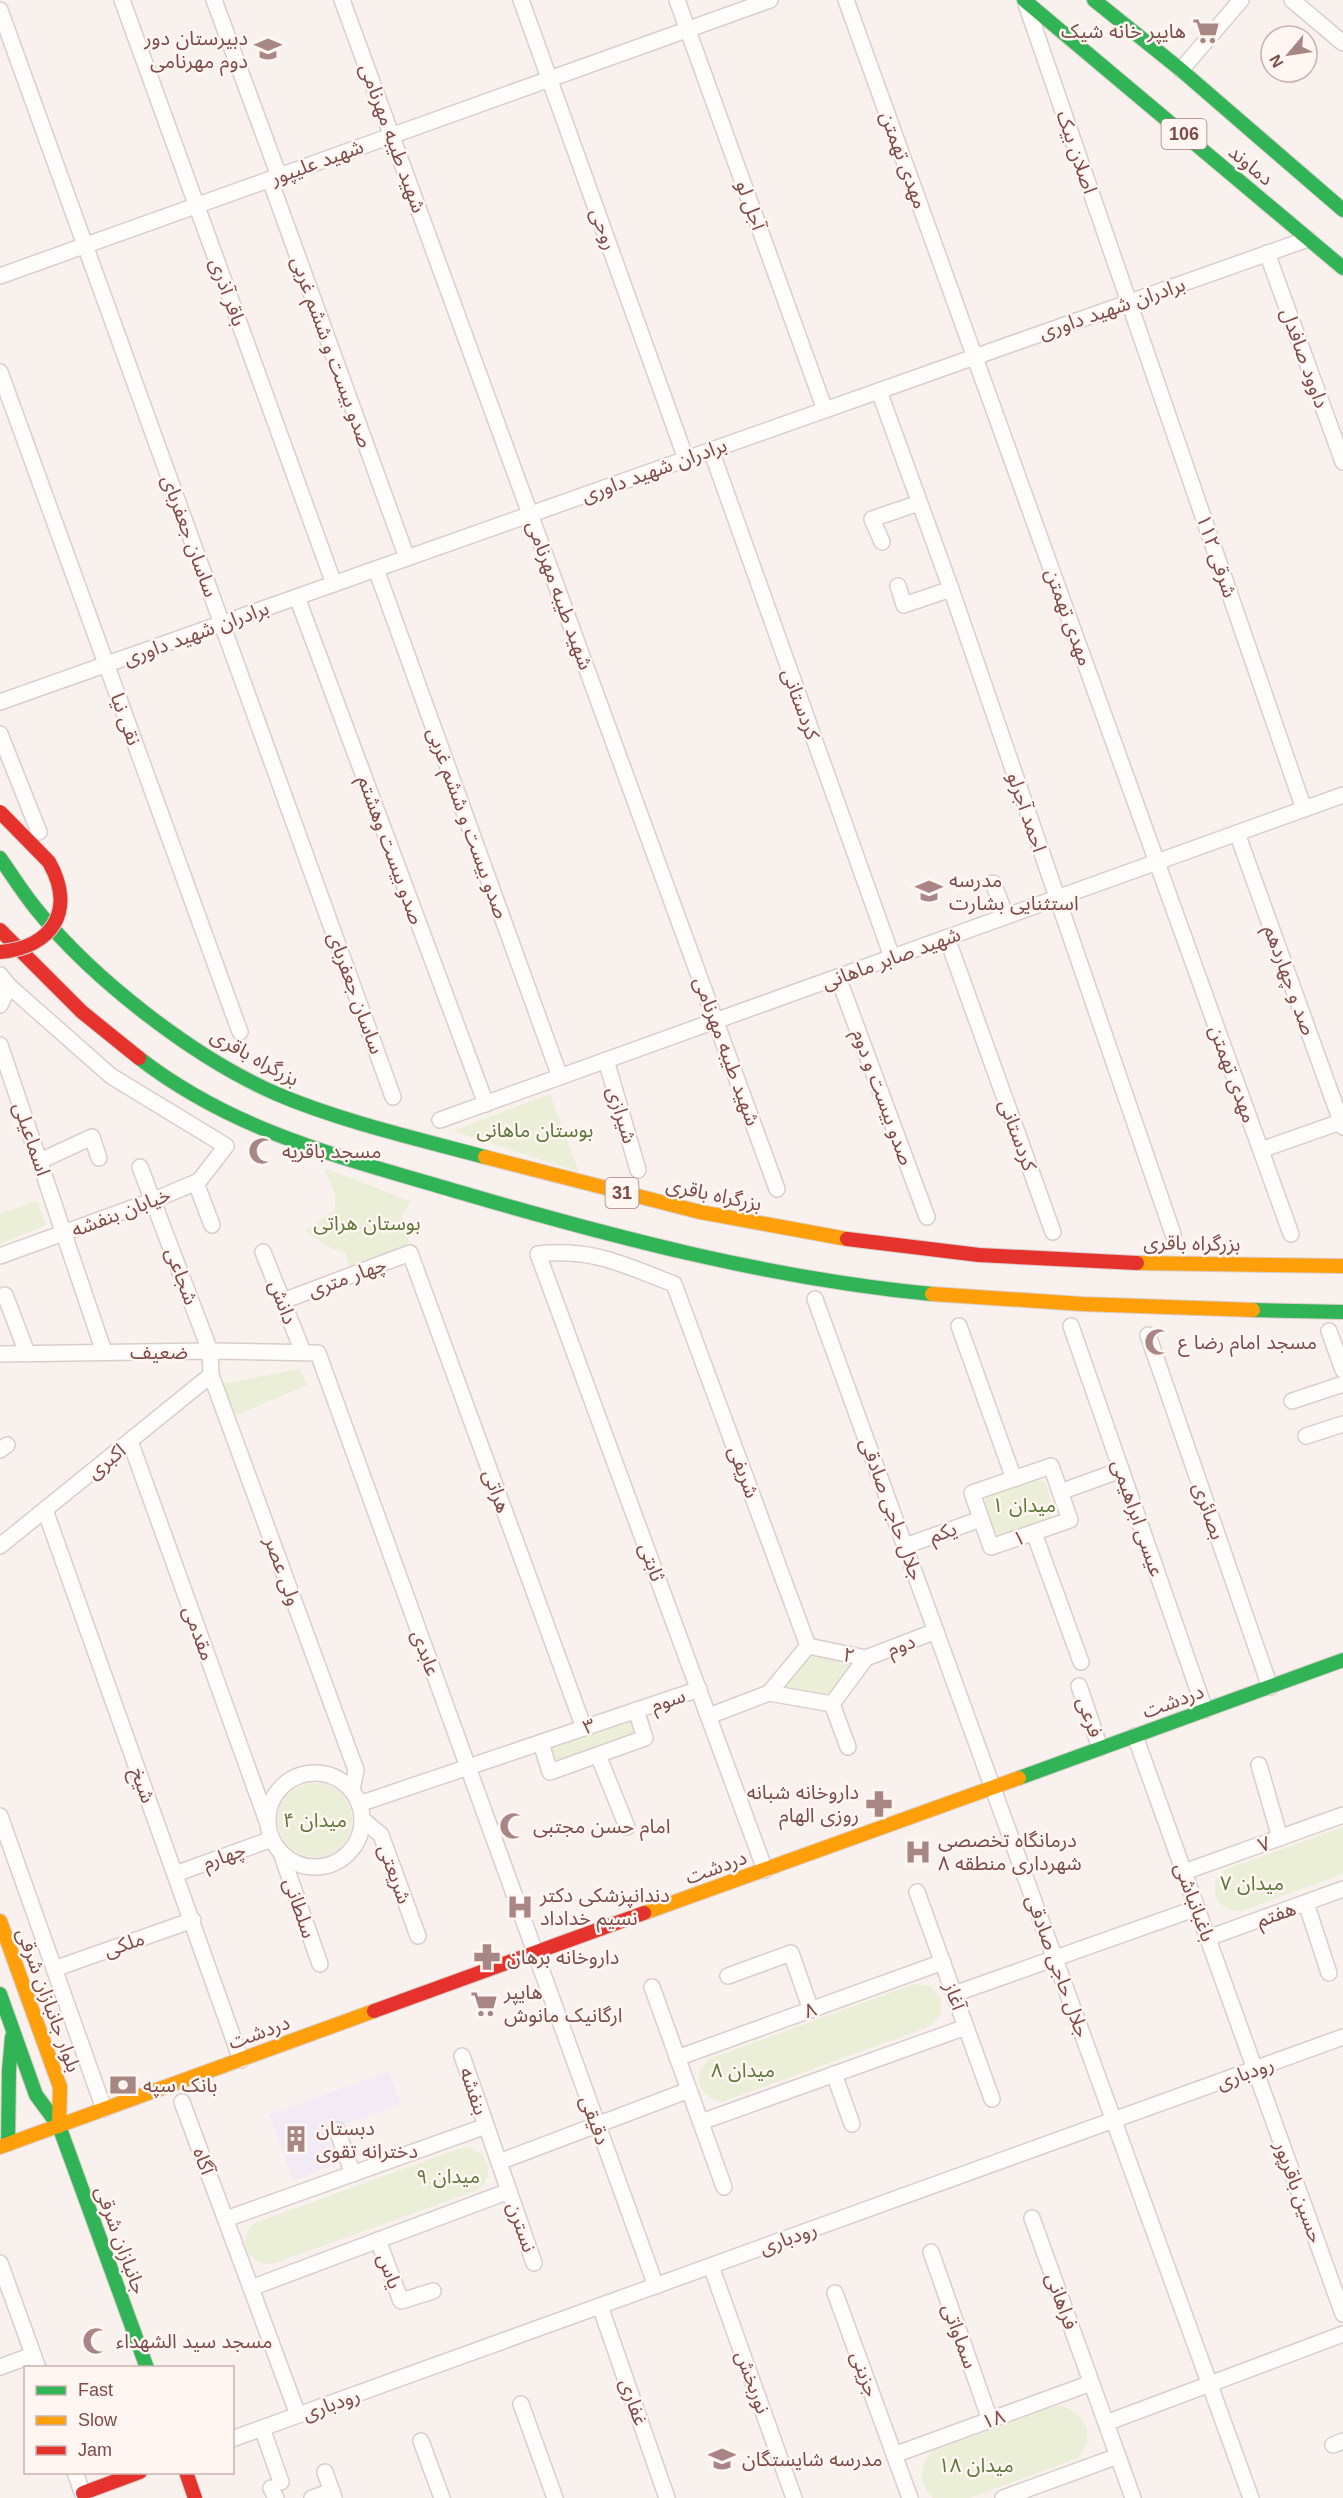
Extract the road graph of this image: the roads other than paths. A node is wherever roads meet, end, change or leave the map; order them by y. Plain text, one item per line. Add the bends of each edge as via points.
1 (122, 0) edge
2 (214, 0) edge
3 (342, 0) edge
4 (521, 0) edge
5 (677, 0) edge
6 (770, 0) edge
7 (846, 0) edge
8 (1094, 0) edge
9 (1240, 0) edge
10 (1292, 0) edge
11 (1025, 1) edge
12 (0, 10) edge
13 (687, 30) junction
14 (1343, 43) edge
15 (1181, 70) junction
16 (550, 79) junction
17 (392, 136) junction
18 (274, 178) junction
19 (196, 206) junction
20 (1343, 210) edge
21 (1308, 239) junction
22 (85, 246) junction
23 (1267, 253) junction
24 (1343, 268) edge
25 (0, 276) edge
26 (1129, 302) junction
27 (975, 357) junction
28 (0, 372) edge
29 (879, 391) junction
30 (825, 410) junction
31 (711, 450) junction
32 (686, 459) junction
33 (1343, 462) edge
34 (919, 502) junction
35 (530, 514) junction
36 (882, 542) dead end
37 (407, 558) junction
38 (376, 569) junction
39 (334, 584) junction
40 (898, 586) dead end
41 (951, 589) junction
42 (297, 597) junction
43 (222, 623) junction
44 (106, 664) junction
45 (0, 702) edge
46 (0, 734) edge
47 (1343, 795) edge
48 (1304, 809) junction
49 (0, 812) edge
50 (39, 832) dead end
51 (1237, 833) junction
52 (0, 858) edge
53 (1157, 862) junction
54 (993, 883) dead end
55 (1057, 898) junction
56 (1006, 916) junction
57 (0, 930) edge
58 (947, 938) junction
59 (0, 952) edge
60 (892, 957) junction
61 (838, 977) junction
62 (5, 980) edge
63 (0, 1005) edge
64 (716, 1021) junction
65 (240, 1032) dead end
66 (0, 1045) edge
67 (606, 1060) junction
68 (560, 1077) junction
69 (393, 1097) dead end
70 (486, 1104) junction
71 (440, 1120) dead end
72 (1342, 1123) edge
73 (1261, 1150) junction
74 (99, 1158) dead end
75 (40, 1161) junction
76 (140, 1167) dead end
77 (638, 1170) dead end
78 (195, 1183) junction
79 (777, 1189) dead end
80 (154, 1200) junction
81 (927, 1217) dead end
82 (212, 1225) dead end
83 (1053, 1232) dead end
84 (64, 1233) junction
85 (1173, 1234) dead end
86 (1291, 1234) dead end
87 (263, 1252) dead end
88 (410, 1253) joint
89 (0, 1256) edge
90 (1343, 1266) edge
91 (5, 1295) dead end
92 (680, 1298) joint
93 (815, 1299) dead end
94 (283, 1301) junction
95 (1343, 1312) edge
96 (959, 1326) dead end
97 (1071, 1326) dead end
98 (1329, 1331) dead end
99 (1148, 1335) dead end
100 (104, 1352) junction
101 (210, 1352) junction
102 (27, 1353) junction
103 (310, 1353) junction
104 (0, 1354) edge
105 (1343, 1370) edge
106 (211, 1375) junction
107 (1343, 1384) edge
108 (1292, 1401) dead end
109 (1343, 1424) edge
110 (1306, 1436) dead end
111 (130, 1441) junction
112 (1121, 1470) junction
113 (1014, 1479) junction
114 (1060, 1492) junction
115 (45, 1510) junction
116 (981, 1519) junction
117 (1034, 1533) junction
118 (0, 1546) edge
119 (905, 1546) junction
120 (936, 1631) junction
121 (808, 1646) junction
122 (866, 1658) junction
123 (1343, 1660) edge
124 (1081, 1662) dead end
125 (1079, 1686) dead end
126 (1270, 1687) junction
127 (699, 1689) junction
128 (769, 1693) junction
129 (832, 1704) junction
130 (636, 1710) junction
131 (1205, 1710) junction
132 (709, 1716) junction
133 (584, 1728) junction
134 (1135, 1736) junction
135 (541, 1743) junction
136 (848, 1747) dead end
137 (1100, 1748) junction
138 (598, 1755) junction
139 (1259, 1765) dead end
140 (467, 1768) junction
141 (993, 1787) junction
142 (355, 1797) junction
143 (1343, 1815) edge
144 (0, 1816) edge
145 (362, 1819) junction
146 (627, 1827) dead end
147 (270, 1832) junction
148 (1280, 1838) junction
149 (281, 1853) junction
150 (765, 1870) junction
151 (1184, 1872) junction
152 (175, 1874) junction
153 (1343, 1890) edge
154 (917, 1892) dead end
155 (1306, 1903) junction
156 (1197, 1908) junction
157 (193, 1920) junction
158 (0, 1921) edge
159 (418, 1936) dead end
160 (1208, 1938) junction
161 (534, 1953) junction
162 (1055, 1958) junction
163 (943, 1962) junction
164 (320, 1964) dead end
165 (54, 1969) junction
166 (1329, 1973) dead end
167 (728, 1976) dead end
168 (652, 1987) dead end
169 (0, 1994) edge
170 (954, 1994) junction
171 (811, 2010) junction
172 (966, 2026) junction
173 (13, 2029) junction
174 (1343, 2037) edge
175 (462, 2056) dead end
176 (677, 2058) junction
177 (241, 2060) junction
178 (1256, 2069) junction
179 (834, 2074) junction
180 (689, 2090) junction
181 (992, 2099) dead end
182 (182, 2102) dead end
183 (104, 2109) junction
184 (1114, 2120) junction
185 (701, 2122) junction
186 (852, 2124) dead end
187 (597, 2125) junction
188 (59, 2126) junction
189 (486, 2126) junction
190 (337, 2130) dead end
191 (4, 2145) edge
192 (499, 2162) junction
193 (353, 2174) junction
194 (724, 2187) dead end
195 (509, 2191) junction
196 (1032, 2218) dead end
197 (226, 2219) junction
198 (378, 2240) junction
199 (930, 2252) dead end
200 (534, 2263) dead end
201 (0, 2264) edge
202 (711, 2266) junction
203 (1336, 2274) edge
204 (656, 2286) junction
205 (251, 2288) junction
206 (433, 2291) dead end
207 (836, 2293) dead end
208 (7, 2303) edge
209 (600, 2306) junction
210 (1343, 2314) edge
211 (1343, 2334) edge
212 (35, 2361) edge
213 (147, 2366) edge
214 (0, 2367) edge
215 (1092, 2384) junction
216 (1210, 2384) junction
217 (521, 2404) dead end
218 (298, 2415) junction
219 (990, 2420) junction
220 (1106, 2423) junction
221 (262, 2428) junction
222 (234, 2438) edge
223 (421, 2440) dead end
224 (894, 2455) junction
225 (1118, 2457) junction
226 (325, 2472) dead end
227 (75, 2474) edge
228 (135, 2474) edge
229 (187, 2474) edge
230 (276, 2489) edge
231 (333, 2495) edge
232 (79, 2496) edge
233 (904, 2496) edge
234 (1012, 2496) edge
235 (195, 2498) edge
236 (312, 2498) edge
237 (442, 2498) edge
238 (555, 2498) edge
239 (667, 2498) edge
240 (794, 2498) edge
241 (1133, 2498) edge
242 (1251, 2498) edge

1 - 19 street, باقر آذری
2 - 18 street, صدو بیست و ششم غربی
3 - 17 street, شهید طیبه مهرنامی
4 - 16 street, روحی
5 - 13 street, آجل لو
6 - 13 street, شهید علیپور
7 - 27 street, مهدی تهمتن
8 - 15 main road, دماوند / 106
9 - 15 street
10 - 14 street
11 - 21 main road, دماوند / 106
11 - 26 street, اصلان بیک
12 - 22 street, ساسان جعفربای
13 - 16 street, شهید علیپور
13 - 30 street, آجل لو
15 - 20 main road, دماوند / 106
16 - 17 street, شهید علیپور
16 - 32 street, روحی
17 - 18 street, شهید علیپور
17 - 35 street, شهید طیبه مهرنامی
18 - 19 street, شهید علیپور
18 - 37 street, صدو بیست و ششم غربی
19 - 22 street, شهید علیپور
19 - 39 street, باقر آذری
21 - 23 street, برادران شهید داوری
21 - 24 main road, دماوند / 106
22 - 25 street, شهید علیپور
22 - 43 street, ساسان جعفربای
23 - 26 street, برادران شهید داوری
23 - 33 street, داوود صافدل
26 - 27 street, برادران شهید داوری
26 - 48 street, ۱۱۲ شرقی
27 - 29 street, برادران شهید داوری
27 - 53 street, مهدی تهمتن
28 - 44 street, نقی نیا
29 - 30 street, برادران شهید داوری
29 - 34 street, احمد آجرلو
30 - 31 street, برادران شهید داوری
31 - 32 street, برادران شهید داوری
31 - 60 street, کردستانی
32 - 35 street, برادران شهید داوری
34 - 36 street via 872,519
34 - 41 street, احمد آجرلو
35 - 37 street, برادران شهید داوری
35 - 64 street, شهید طیبه مهرنامی
37 - 38 street, برادران شهید داوری
38 - 39 street, برادران شهید داوری
38 - 68 street, صدو بیست و ششم غربی
39 - 42 street, برادران شهید داوری
40 - 41 street via 904,605
41 - 55 street, احمد آجرلو
42 - 43 street, برادران شهید داوری
42 - 70 street, صدو بیست وهشتم
43 - 44 street, برادران شهید داوری
43 - 69 street, ساسان جعفربای
44 - 45 street, برادران شهید داوری
44 - 65 street, نقی نیا
46 - 50 street
47 - 48 street, شهید صابر ماهانی
48 - 51 street, شهید صابر ماهانی
49 - 59 main road, bridge via 50,863 61,899 56,919 45,936 26,948
51 - 53 street, شهید صابر ماهانی
51 - 72 street, صد و چهاردهم
52 - 90 main road, بزرگراه باقری / 31 via 42,916 139,1006 216,1061 304,1105 675,1207 816,1236 929,1250 1068,1260
53 - 55 street, شهید صابر ماهانی
53 - 73 street, مهدی تهمتن
54 - 56 street
55 - 56 street, شهید صابر ماهانی
55 - 85 street, احمد آجرلو
56 - 58 street, شهید صابر ماهانی
57 - 95 main road, 31 via 69,1001 143,1061 192,1094 289,1141 501,1204 666,1248 810,1277 925,1293 1063,1304
58 - 60 street, شهید صابر ماهانی
58 - 83 street, کردستانی
60 - 61 street, شهید صابر ماهانی
61 - 64 street, شهید صابر ماهانی
61 - 81 street, صدو بیست و دوم
62 - 63 street
62 - 78 street, خیابان بنفشه via 111,1076 226,1146
64 - 67 street, شهید صابر ماهانی
64 - 79 street, شهید طیبه مهرنامی
66 - 75 street, اسماعیلی
67 - 68 street, شهید صابر ماهانی
67 - 77 street, شیرازی
68 - 70 street, شهید صابر ماهانی
70 - 71 street, شهید صابر ماهانی
72 - 73 street
73 - 86 street, مهدی تهمتن
74 - 75 street via 92,1137
75 - 84 street, اسماعیلی
76 - 80 street
78 - 80 street, خیابان بنفشه
78 - 82 street
80 - 84 street, خیابان بنفشه
80 - 101 street, شجاعی
84 - 89 street, خیابان بنفشه
84 - 100 street, اسماعیلی
87 - 94 street, دانش
88 - 94 street, چهار متری
88 - 133 street, هراتی
91 - 102 street
92 - 121 street, شریفی
92 - 127 street, ثابتی via 674,1284 615,1261 564,1251 538,1254
93 - 119 street, جلال حاجی صادقی
94 - 103 street, دانش
96 - 113 street
97 - 112 street, عیسی ابراهیمی
98 - 105 street
99 - 126 street, بصائری
100 - 101 street, ضعیف
100 - 102 street, ضعیف
101 - 103 street, ضعیف
101 - 106 street, ولی عصر
102 - 104 street, ضعیف
103 - 140 street, عابدی
106 - 111 street, اکبری
106 - 142 street, ولی عصر via 356,1770
107 - 108 street
109 - 110 street
111 - 115 street, اکبری
111 - 147 street, مقدمی
112 - 114 street
112 - 131 street, عیسی ابراهیمی
113 - 114 street, ۱ via 1051,1466
113 - 116 street, ۱ via 972,1493
114 - 117 street, ۱ via 1070,1520
115 - 118 street, اکبری
115 - 152 street, شیخ
116 - 117 street, ۱ via 991,1547
116 - 119 street, یکم
117 - 124 street
119 - 120 street, جلال حاجی صادقی
120 - 122 street, دوم
120 - 141 street, جلال حاجی صادقی
121 - 122 street, ۲
121 - 128 street
122 - 129 street, ۲
123 - 126 main road, دردشت
125 - 137 street, فرعی
126 - 131 main road, دردشت
127 - 130 street, سوم
127 - 132 street, ثابتی
128 - 129 street
128 - 132 street
129 - 136 street
130 - 133 street, ۳
130 - 138 street via 645,1738
131 - 134 main road, دردشت
132 - 150 street, ثابتی
133 - 135 street, ۳
134 - 137 main road, دردشت
134 - 151 street, باغبانباشی
135 - 138 street via 550,1772
135 - 140 street, ۳
137 - 141 main road, دردشت
138 - 146 street
139 - 148 street
140 - 142 street, ۳
140 - 161 street, عابدی
141 - 150 main road, دردشت
141 - 162 street, جلال حاجی صادقی
142 - 145 street
142 - 147 street via 340,1780 327,1775 297,1777 284,1784 275,1796 269,1810
143 - 148 street, ۷
144 - 165 street
145 - 149 street via 360,1835 352,1850 340,1860 309,1867
145 - 159 street, شریعتی via 381,1835
147 - 149 street, چهارم
147 - 152 street, چهارم
148 - 151 street, ۷
149 - 164 street, سلطانی
150 - 161 main road, دردشت
151 - 156 street, باغبانباشی
152 - 157 street, شیخ
153 - 155 street, هفتم
154 - 163 street, آغاز
155 - 160 street, هفتم
155 - 166 street
156 - 160 street, باغبانباشی
156 - 162 street
157 - 165 street, ملکی
157 - 177 street, شیخ
158 - 188 main road, بلوار جانبازان شرقی via 60,2087
160 - 178 street, باغبانباشی
161 - 177 main road, دردشت
161 - 187 street, دقیقی
162 - 170 street
162 - 184 street, جلال حاجی صادقی
163 - 170 street, آغاز
163 - 171 street, ۸
165 - 183 street
167 - 171 street via 791,1953
168 - 176 street
169 - 173 main road
170 - 172 street, آغاز
171 - 176 street, ۸
172 - 179 street
172 - 181 street, آغاز
173 - 188 main road via 36,2095
173 - 191 main road
174 - 178 street, رودباری
175 - 189 street, بنفشه
176 - 180 street
177 - 183 main road, دردشت
178 - 184 street, رودباری
178 - 203 street, حسین باقرپور
179 - 185 street
179 - 186 street
180 - 185 street
180 - 187 street
182 - 197 street, آگاه
183 - 188 main road, دردشت
184 - 202 street, رودباری
184 - 216 street, جلال حاجی صادقی
185 - 194 street
187 - 192 street
187 - 204 street, دقیقی
188 - 191 main road, دردشت
188 - 213 main road, جانبازان شرقی
189 - 192 street
189 - 193 street
190 - 193 street
192 - 195 street
193 - 197 street
195 - 198 street
195 - 200 street, نسترن
196 - 215 street, فراهانی
197 - 205 street
198 - 205 street
198 - 206 street, یاس via 401,2301
199 - 219 street, سماواتی
201 - 208 street
202 - 204 street, رودباری
202 - 240 street, نوربخش
203 - 210 street, حسین باقرپور
204 - 209 street, رودباری
205 - 218 street
207 - 224 street, جزینی
208 - 212 street
209 - 218 street, رودباری
209 - 239 street, غفاری
211 - 216 street
212 - 214 street
215 - 219 street, ۱۸
215 - 220 street, فراهانی
216 - 220 street
216 - 242 street, جلال حاجی صادقی
217 - 238 street
218 - 221 street, رودباری
219 - 224 street, ۱۸
220 - 225 street, فراهانی
221 - 222 street, رودباری
221 - 230 street
223 - 237 street
224 - 233 street, جزینی
225 - 234 street
225 - 241 street, فراهانی
226 - 231 street
227 - 232 street
228 - 232 main road
229 - 235 main road
231 - 236 street

